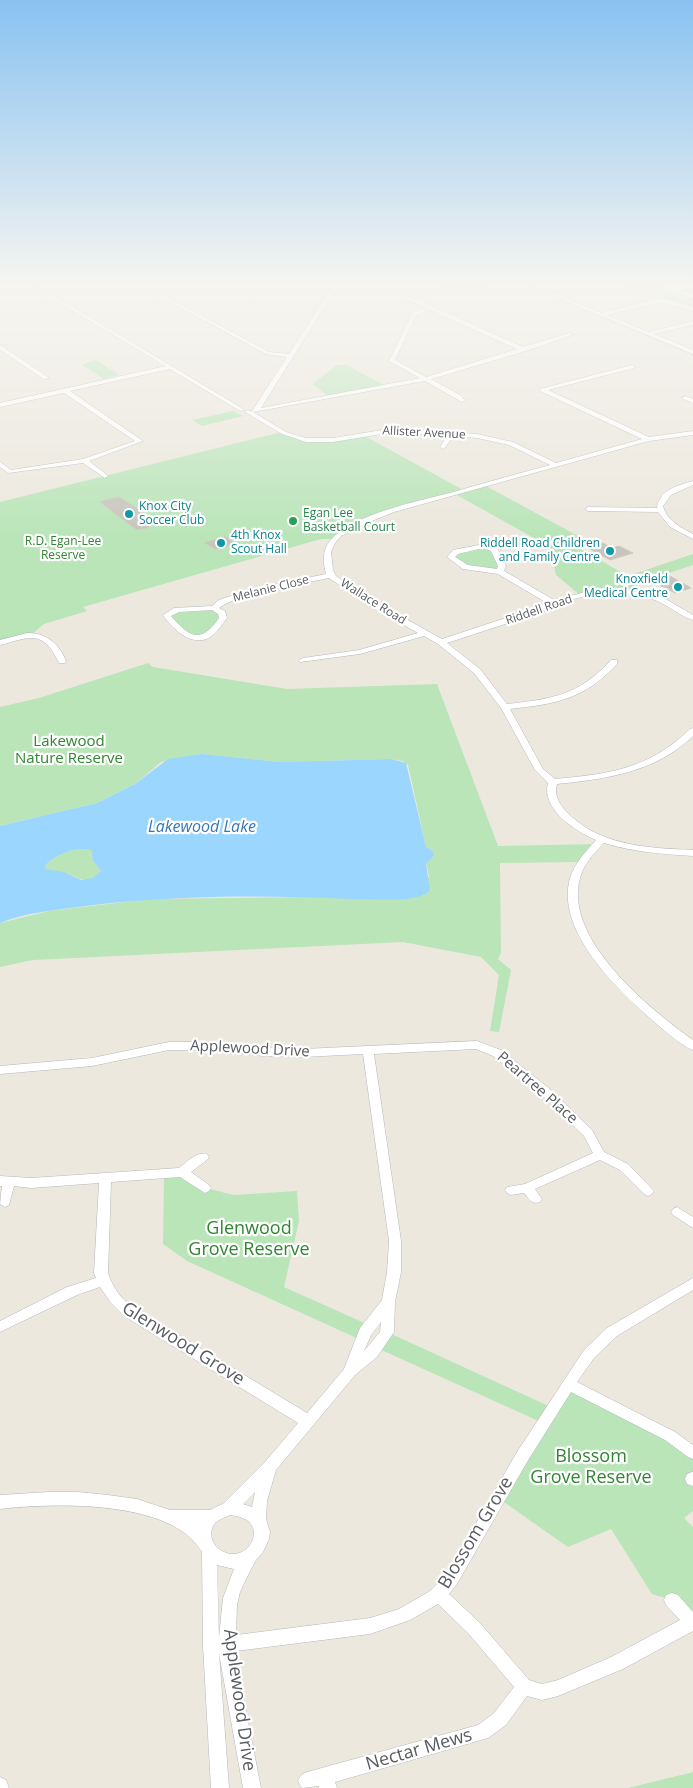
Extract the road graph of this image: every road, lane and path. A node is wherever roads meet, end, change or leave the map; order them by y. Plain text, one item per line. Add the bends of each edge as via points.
1 (30, 367) edge
2 (282, 367) edge
3 (404, 367) edge
4 (464, 367) edge
5 (630, 367) edge
6 (168, 368) joint
7 (46, 378) dead end
8 (425, 379) junction
9 (65, 391) junction
10 (685, 398) dead end
11 (462, 400) dead end
12 (693, 401) edge
13 (0, 405) edge
14 (283, 406) junction
15 (253, 408) junction
16 (451, 434) junction
17 (693, 434) edge
18 (648, 439) junction
19 (444, 447) dead end
20 (84, 461) junction
21 (0, 464) edge
22 (554, 464) junction
23 (105, 476) dead end
24 (693, 483) edge
25 (588, 509) dead end
26 (660, 510) junction
27 (693, 536) edge
28 (500, 572) junction
29 (330, 575) junction
30 (552, 603) junction
31 (214, 608) junction
32 (693, 618) edge
33 (425, 633) junction
34 (441, 642) junction
35 (0, 643) edge
36 (303, 660) dead end
37 (62, 661) dead end
38 (614, 662) dead end
39 (505, 706) junction
40 (693, 731) edge
41 (553, 782) junction
42 (603, 839) junction
43 (693, 853) edge
44 (693, 1046) edge
45 (368, 1050) junction
46 (0, 1070) edge
47 (600, 1155) junction
48 (203, 1157) dead end
49 (182, 1172) junction
50 (104, 1179) junction
51 (4, 1182) edge
52 (205, 1188) dead end
53 (527, 1188) junction
54 (511, 1190) dead end
55 (648, 1192) dead end
56 (536, 1199) dead end
57 (5, 1202) dead end
58 (677, 1212) dead end
59 (693, 1223) edge
60 (103, 1281) junction
61 (693, 1283) edge
62 (388, 1302) junction
63 (0, 1327) edge
64 (350, 1371) junction
65 (568, 1384) junction
66 (308, 1421) junction
67 (693, 1453) edge
68 (270, 1467) junction
69 (0, 1502) edge
70 (229, 1508) junction
71 (165, 1516) junction
72 (211, 1518) junction
73 (258, 1520) junction
74 (206, 1547) junction
75 (250, 1556) junction
76 (439, 1595) junction
77 (672, 1600) dead end
78 (692, 1623) edge
79 (228, 1644) junction
80 (211, 1646) junction
81 (524, 1687) junction
82 (307, 1781) dead end
83 (326, 1782) edge
84 (220, 1788) edge
85 (252, 1788) edge

1 - 7 street
2 - 15 street
3 - 8 street
4 - 8 street
5 - 18 street via 542,390
6 - 9 street
6 - 15 street, Allister Avenue via 231,402
8 - 11 street
8 - 14 street
9 - 13 street
9 - 20 street via 140,440
10 - 12 street
14 - 15 street
14 - 15 street
15 - 16 street, Allister Avenue via 263,422 292,436 318,440 394,430
16 - 19 street
16 - 22 street, Allister Avenue via 505,441
17 - 18 street, Wallace Road
18 - 22 street, Wallace Road
20 - 21 street via 10,472
20 - 23 street
22 - 29 street, Wallace Road via 356,524 337,536 329,547
24 - 26 street via 666,495
25 - 26 street
26 - 27 street via 670,523
28 - 28 street via 466,567 451,555 488,546 494,550 502,566
28 - 30 street
29 - 31 street, Melanie Close via 251,592
29 - 33 street, Wallace Road
30 - 32 street, Riddell Road via 597,592 627,591 659,599
30 - 34 street, Riddell Road
31 - 31 street, Melanie Close via 222,613 223,618 208,635 198,639 186,635 167,615 177,610
33 - 34 street, Wallace Road
33 - 36 street via 360,652
34 - 39 street, Wallace Road via 477,671
35 - 37 street via 41,635 58,651
38 - 39 street via 598,680 577,692 544,702
39 - 41 street, Wallace Road via 540,770
40 - 41 street via 674,749 635,769
41 - 42 street, Wallace Road via 551,794 565,815
42 - 43 street, Wallace Road via 648,850
42 - 44 street via 583,862 573,885 574,902 584,931 599,959 629,994
45 - 46 street, Applewood Drive via 277,1053 176,1046 82,1064
45 - 47 street, Peartree Place via 461,1045 488,1048 560,1104 592,1138
45 - 62 street via 395,1241 393,1281
47 - 53 street
47 - 55 street via 624,1167
48 - 49 street
49 - 50 street
49 - 52 street
50 - 51 street
50 - 60 street, Glenwood Grove via 100,1266
51 - 57 street
53 - 54 street
53 - 56 street
58 - 59 street
60 - 63 street via 74,1290
60 - 66 street, Glenwood Grove via 115,1300 128,1312
61 - 65 street, Blossom Grove via 598,1343
62 - 64 street via 365,1332
62 - 64 street via 387,1332 377,1348
64 - 66 street
65 - 67 street via 670,1436
65 - 76 street, Blossom Grove
66 - 68 street
68 - 70 street
68 - 73 street
69 - 71 street via 79,1498 119,1503
70 - 72 street
70 - 73 street via 246,1510
71 - 72 street
71 - 74 street via 193,1530
72 - 74 street via 203,1533
73 - 75 street via 262,1527 260,1543
74 - 75 street via 224,1562
74 - 80 street, Applewood Drive
75 - 79 street, Applewood Drive via 231,1598
76 - 79 street, Blossom Grove via 383,1623
76 - 81 street via 474,1628
77 - 78 street
78 - 81 street via 617,1663 558,1688 534,1692
79 - 80 street, Blossom Grove
79 - 85 street, Applewood Drive
80 - 84 street, Applewood Drive
81 - 83 street, Nectar Mews via 500,1719 482,1732
82 - 83 street, Nectar Mews

